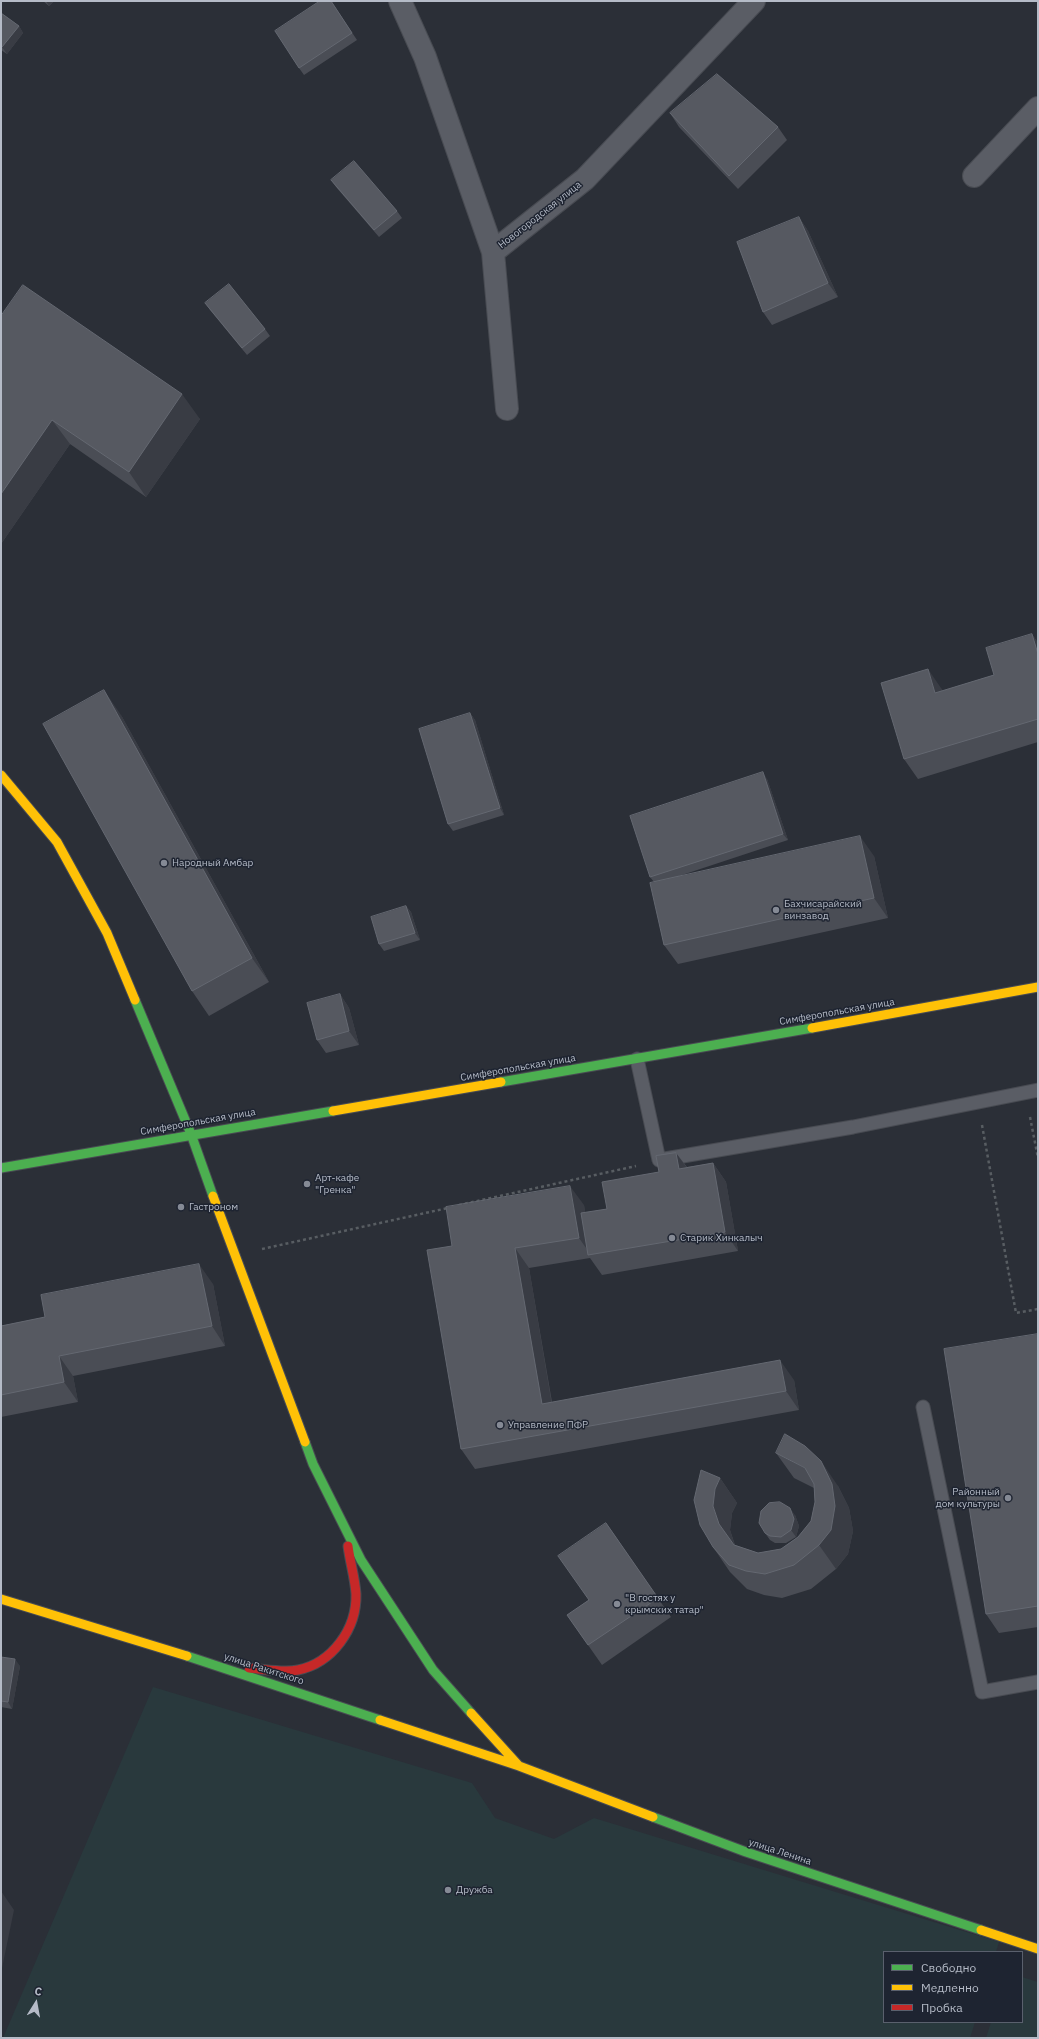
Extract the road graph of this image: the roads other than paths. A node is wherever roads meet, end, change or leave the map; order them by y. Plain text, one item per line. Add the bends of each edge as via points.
1 (400, 1) edge
2 (754, 1) edge
3 (1038, 108) edge
4 (974, 176) dead end
5 (493, 252) junction
6 (507, 409) dead end
7 (1, 775) edge
8 (1038, 987) edge
9 (637, 1059) junction
10 (1032, 1092) edge
11 (191, 1134) junction
12 (1, 1168) edge
13 (923, 1407) dead end
14 (346, 1530) junction
15 (1, 1599) edge
16 (222, 1667) junction
17 (1038, 1682) edge
18 (519, 1766) junction
19 (1038, 1949) edge

1 - 5 street, Новогородская улица via 425,57
2 - 5 street, Новогородская улица via 585,179
3 - 4 street
5 - 6 street
7 - 11 main road via 57,842 107,933
8 - 9 main road, Симферопольская улица
9 - 10 lane via 659,1160 854,1127
9 - 11 main road, Симферопольская улица
11 - 12 main road, Симферопольская улица
11 - 14 main road via 313,1464
13 - 17 lane via 982,1692
14 - 16 main road via 356,1600 351,1625 335,1652 318,1664 297,1670
14 - 18 main road via 361,1560 433,1670
15 - 16 main road, улица Ракитского
16 - 18 main road, улица Ракитского
18 - 19 main road, улица Ленина via 746,1852

